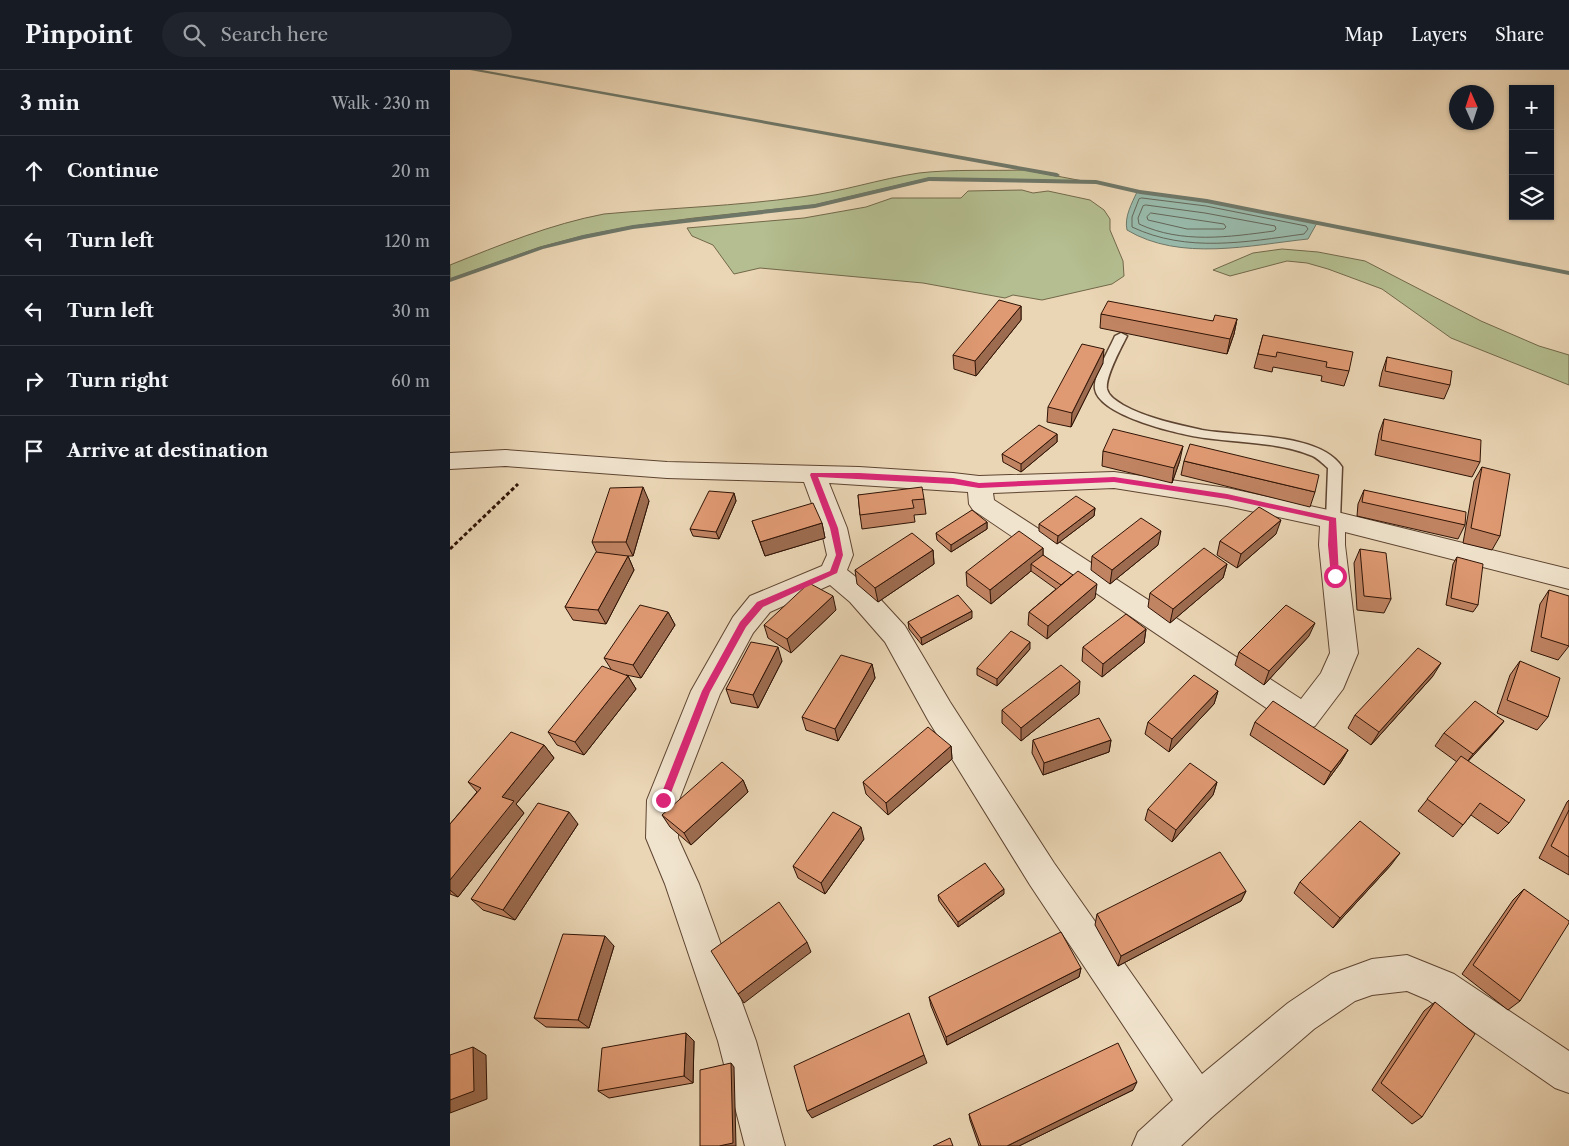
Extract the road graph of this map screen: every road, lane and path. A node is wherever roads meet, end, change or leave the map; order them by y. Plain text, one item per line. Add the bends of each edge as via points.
1 (1121, 336) dead end
2 (450, 462) edge
3 (542, 462) junction
4 (814, 475) junction
5 (979, 485) junction
6 (1333, 520) junction
7 (450, 549) edge
8 (833, 573) junction
9 (1569, 579) edge
10 (1569, 1074) edge
11 (1198, 1102) junction
12 (765, 1146) edge
13 (1152, 1146) edge

1 - 6 lane via 1100,390 1109,402 1131,415 1203,434 1285,443 1317,452 1335,467
2 - 3 street via 505,458
3 - 4 street
3 - 7 path
4 - 5 street via 943,480
4 - 8 street via 834,528 840,555
5 - 6 street via 1114,480 1227,497
5 - 6 street via 982,504 1304,717 1333,680 1344,653 1332,545
6 - 9 street
8 - 11 street via 860,595 894,634 1042,874
8 - 12 street via 760,604 743,625 706,691 663,800 662,838 682,884 737,1041
10 - 11 street via 1441,987 1407,973 1372,977 1344,987 1301,1016
11 - 13 street

